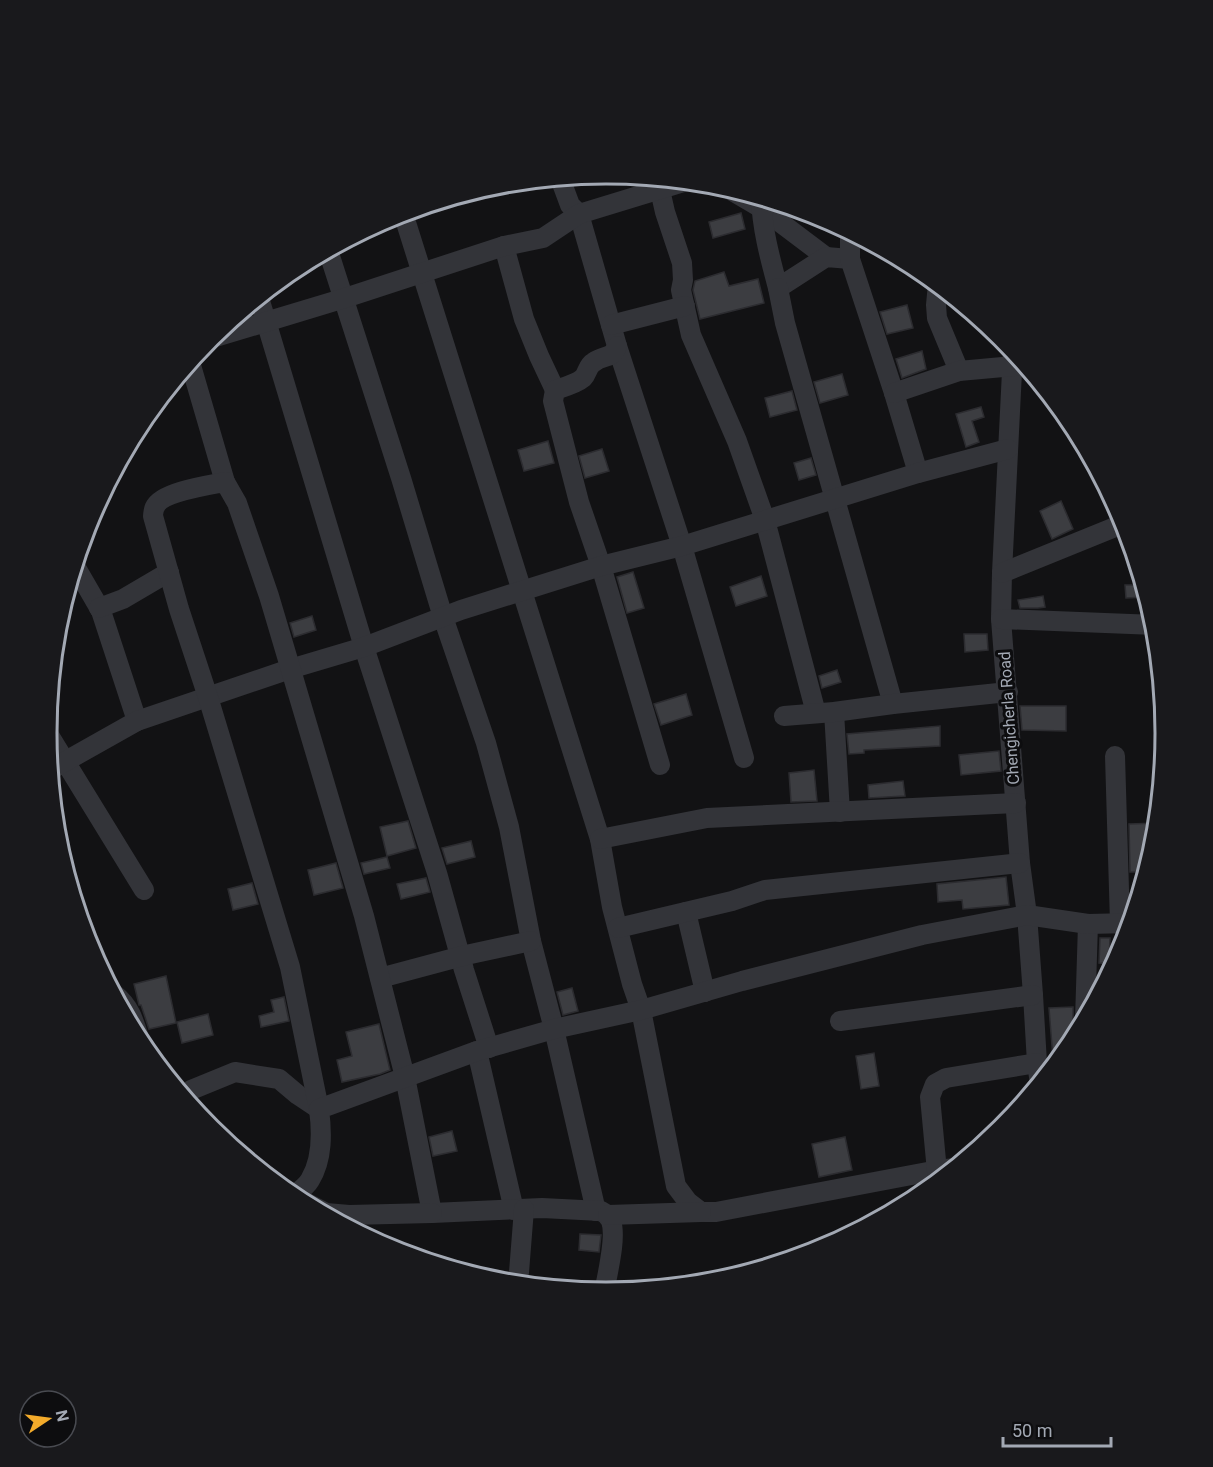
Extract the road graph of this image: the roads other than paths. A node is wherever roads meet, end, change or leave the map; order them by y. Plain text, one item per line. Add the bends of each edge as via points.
1 (563, 186) edge
2 (667, 188) edge
3 (660, 190) junction
4 (761, 207) edge
5 (768, 208) edge
6 (579, 214) junction
7 (406, 222) edge
8 (850, 241) edge
9 (504, 246) junction
10 (826, 257) junction
11 (331, 259) edge
12 (850, 259) junction
13 (423, 273) junction
14 (778, 288) junction
15 (937, 295) edge
16 (345, 298) junction
17 (262, 306) edge
18 (685, 306) junction
19 (267, 322) junction
20 (611, 325) junction
21 (231, 333) edge
22 (617, 346) junction
23 (1011, 362) edge
24 (1016, 367) edge
25 (193, 371) edge
26 (959, 371) junction
27 (555, 390) junction
28 (894, 393) junction
29 (1008, 449) junction
30 (918, 473) junction
31 (225, 482) junction
32 (836, 498) junction
33 (765, 520) junction
34 (1115, 527) edge
35 (682, 546) junction
36 (601, 566) junction
37 (169, 572) junction
38 (1002, 573) junction
39 (81, 576) edge
40 (522, 591) junction
41 (99, 608) junction
42 (443, 617) junction
43 (1002, 619) junction
44 (1145, 625) edge
45 (364, 647) junction
46 (290, 669) junction
47 (1008, 692) junction
48 (208, 698) junction
49 (893, 704) junction
50 (825, 712) junction
51 (784, 716) dead end
52 (136, 722) junction
53 (1115, 756) dead end
54 (744, 758) dead end
55 (58, 765) edge
56 (660, 765) dead end
57 (58, 767) edge
58 (1016, 803) junction
59 (840, 812) junction
60 (600, 839) junction
61 (1020, 863) junction
62 (144, 890) dead end
63 (686, 912) junction
64 (1125, 914) edge
65 (1027, 915) junction
66 (1122, 923) edge
67 (1088, 924) junction
68 (618, 928) junction
69 (531, 940) junction
70 (460, 956) junction
71 (380, 978) junction
72 (705, 992) junction
73 (1034, 995) junction
74 (1086, 1001) edge
75 (641, 1010) junction
76 (840, 1021) dead end
77 (554, 1029) junction
78 (483, 1050) junction
79 (1037, 1063) junction
80 (1038, 1073) edge
81 (405, 1077) junction
82 (189, 1092) edge
83 (319, 1109) junction
84 (943, 1168) edge
85 (931, 1176) edge
86 (300, 1190) edge
87 (519, 1209) junction
88 (701, 1212) junction
89 (432, 1213) junction
90 (602, 1213) junction
91 (342, 1214) edge
92 (518, 1275) edge
93 (606, 1283) edge

1 - 6 street via 570,205
2 - 3 street
3 - 6 street
3 - 18 street via 682,263
4 - 14 street via 766,246
5 - 10 street
6 - 9 street via 543,238
6 - 20 street
7 - 13 street
8 - 12 street
9 - 13 street
9 - 27 street via 524,319
10 - 12 street
10 - 14 street
11 - 16 street
12 - 28 street
13 - 16 street
13 - 40 street
14 - 32 street
15 - 26 street via 937,318
16 - 19 street
16 - 42 street
17 - 19 street
18 - 20 street
18 - 33 street via 691,335
19 - 21 street
19 - 45 street
20 - 22 street
22 - 27 street via 610,356 592,363 583,378
22 - 35 street
23 - 26 street
24 - 29 street, Chengicherla Road
25 - 31 street
26 - 28 street
27 - 36 street via 553,401 566,454
28 - 30 street
29 - 30 street
29 - 38 street, Chengicherla Road
30 - 32 street
31 - 37 street via 187,489 154,507
31 - 46 street via 237,503
32 - 33 street
32 - 49 street
33 - 35 street
33 - 50 street
34 - 38 street
35 - 36 street
35 - 54 street
36 - 40 street
36 - 56 street
37 - 41 street
37 - 48 street
38 - 43 street, Chengicherla Road
39 - 41 street
40 - 42 street
40 - 60 street
41 - 52 street
42 - 45 street
42 - 69 street via 486,743 509,827
43 - 44 street
43 - 47 street, Chengicherla Road
45 - 46 street
45 - 70 street
46 - 48 street
46 - 71 street
47 - 49 street
47 - 58 street, Chengicherla Road
48 - 52 street
48 - 83 street via 290,967
49 - 50 street
50 - 51 street
50 - 59 street
52 - 55 street
53 - 64 street
57 - 62 street
58 - 59 street
58 - 61 street, Chengicherla Road
59 - 60 street via 707,818
60 - 68 street
61 - 63 street via 765,890
61 - 65 street, Chengicherla Road
63 - 68 street
63 - 72 street
65 - 67 street
65 - 72 street via 922,935
65 - 73 street, Chengicherla Road
66 - 67 street
67 - 74 street
68 - 75 street
69 - 70 street
69 - 77 street
70 - 71 street
70 - 78 street
71 - 81 street
72 - 75 street
73 - 76 street
73 - 79 street, Chengicherla Road
75 - 77 street
75 - 88 street via 676,1186
77 - 78 street
77 - 90 street
78 - 81 street
78 - 87 street
79 - 80 street, Chengicherla Road
79 - 84 street via 946,1078 935,1084 930,1096
81 - 83 street
81 - 89 street
82 - 83 street via 236,1072 279,1079
83 - 86 street via 322,1133 317,1166
85 - 88 street
87 - 89 street
87 - 90 street
87 - 92 street
88 - 90 street
89 - 91 street
90 - 93 street via 611,1221 614,1235

